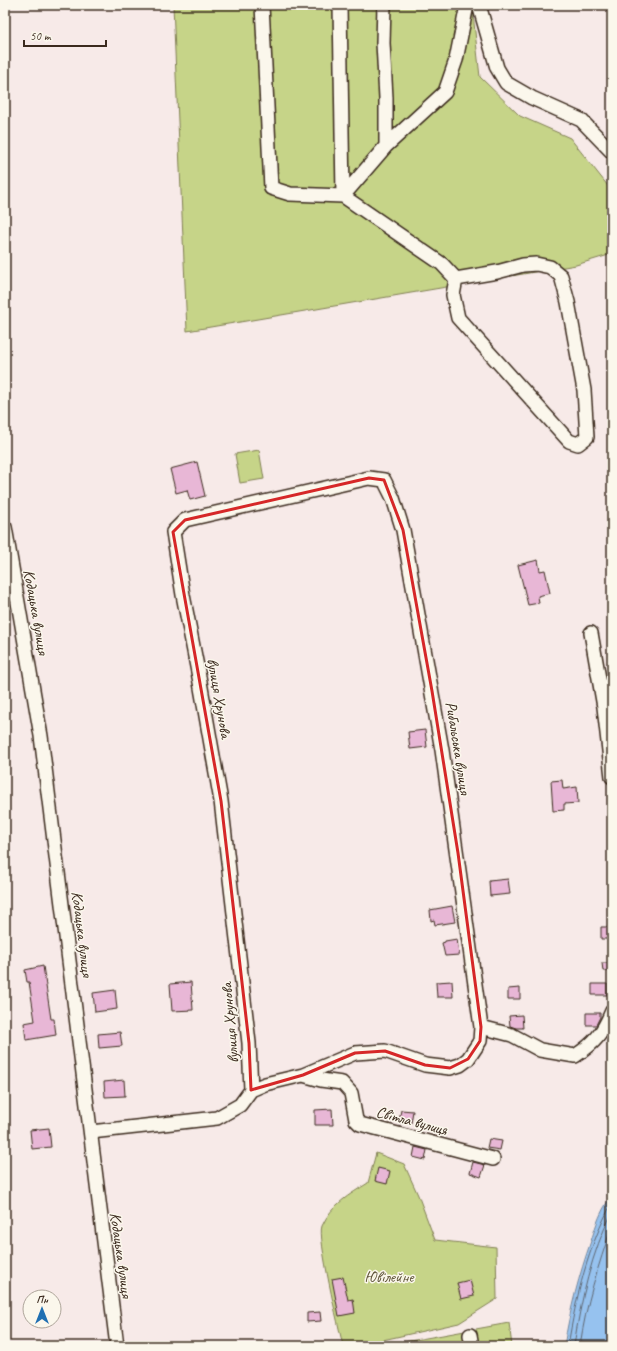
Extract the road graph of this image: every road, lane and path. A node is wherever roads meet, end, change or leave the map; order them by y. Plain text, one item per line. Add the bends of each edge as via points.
1 (262, 5) edge
2 (340, 5) edge
3 (384, 5) edge
4 (467, 5) edge
5 (479, 5) edge
6 (386, 146) junction
7 (612, 152) edge
8 (343, 196) junction
9 (456, 279) junction
10 (384, 480) joint
11 (5, 527) edge
12 (591, 633) dead end
13 (612, 776) edge
14 (612, 1011) edge
15 (481, 1026) junction
16 (303, 1076) junction
17 (251, 1090) junction
18 (90, 1132) junction
19 (493, 1159) dead end
20 (116, 1346) edge

1 - 8 street via 271,188 290,194
2 - 8 street
3 - 6 street
4 - 6 street via 456,60 445,92
5 - 7 street via 497,68 506,83 581,120
6 - 8 street
8 - 9 street via 442,264
9 - 9 street via 453,295 458,318 569,442 578,444 587,437 584,390 561,276 550,267 536,264
10 - 15 street, Рибальська вулиця via 394,498 403,530 432,691 458,852
10 - 17 street, вулиця Хрунова via 369,478 185,520 173,532 221,801 248,1035
11 - 18 street, Кодацька вулиця via 41,736
12 - 13 street via 604,707
14 - 15 street via 606,1025 590,1046 575,1056 540,1050 512,1035
15 - 16 street, Рибальська вулиця via 480,1041 468,1059 450,1068 424,1065 386,1051 354,1053
16 - 17 street, Рибальська вулиця via 265,1084
16 - 19 street, Світла вулиця via 342,1084 351,1093 356,1120 360,1124
17 - 18 street via 240,1105 217,1118
18 - 20 street, Кодацька вулиця

